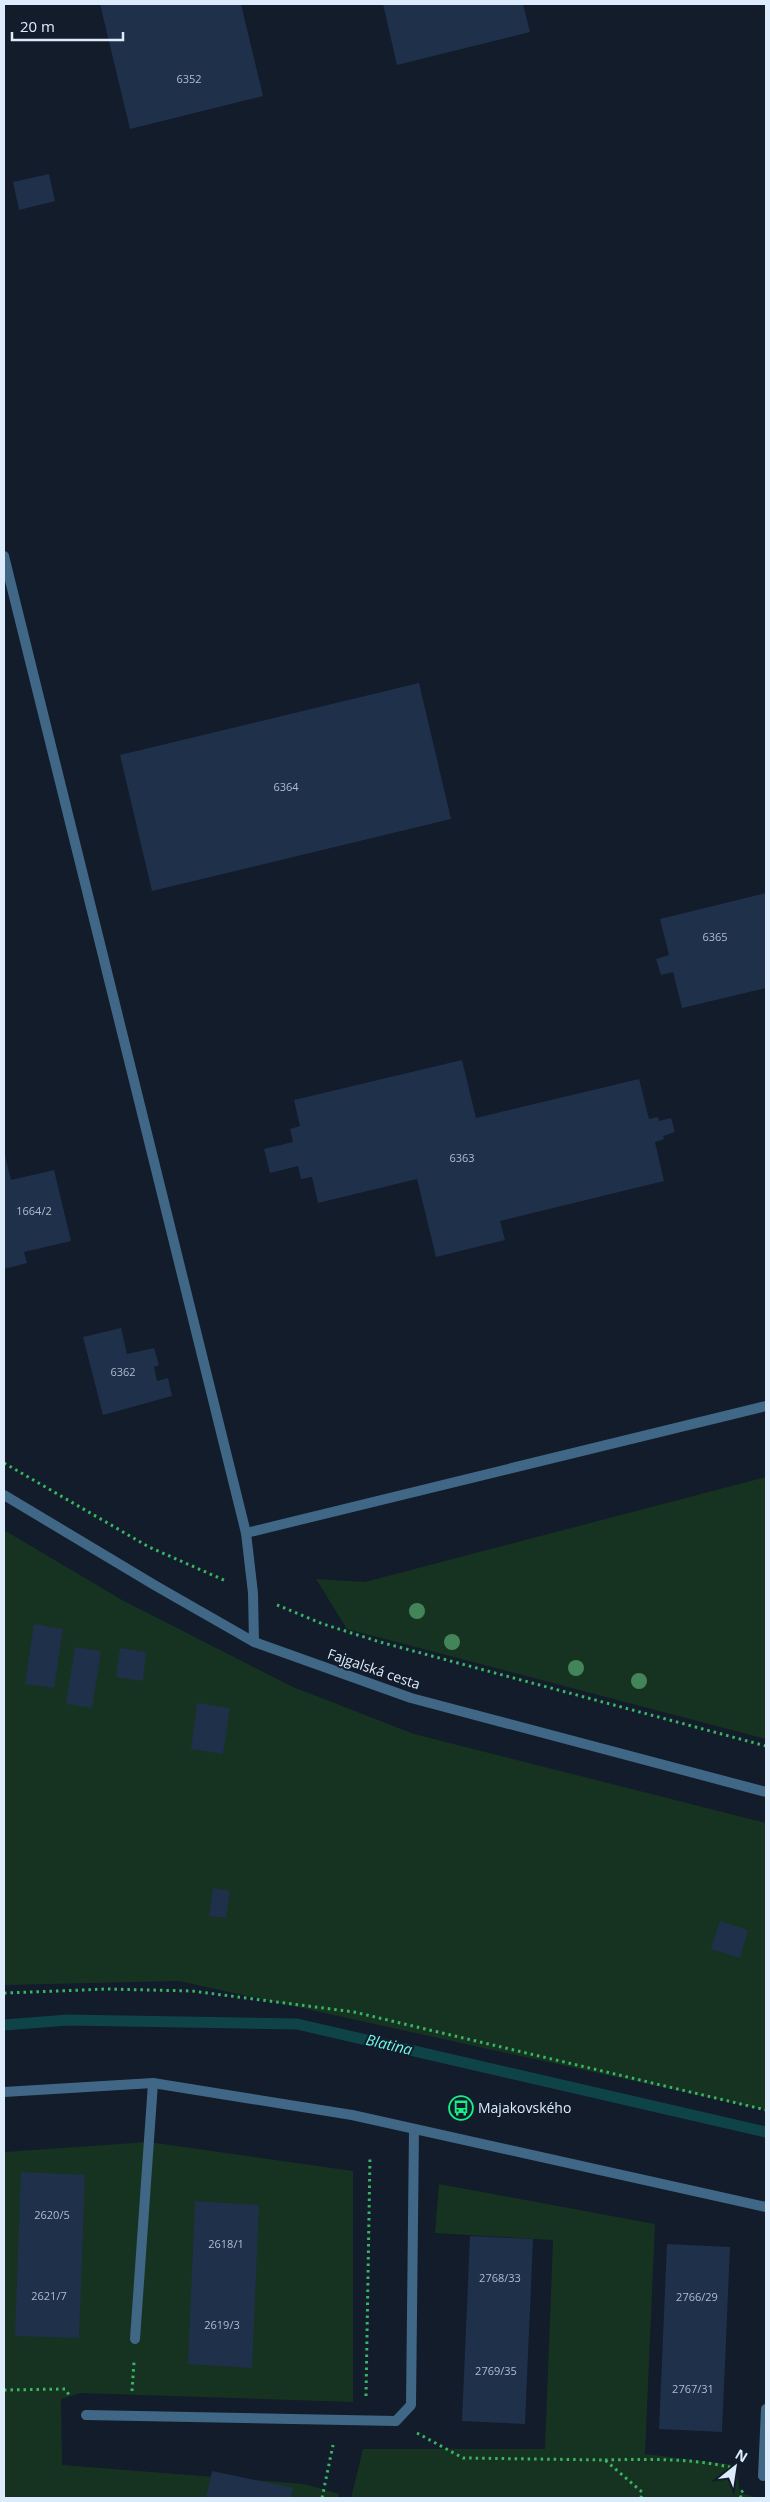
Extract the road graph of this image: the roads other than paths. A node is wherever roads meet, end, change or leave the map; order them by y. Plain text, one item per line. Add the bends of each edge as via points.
1 (4, 556) edge
2 (766, 1406) edge
3 (4, 1496) edge
4 (246, 1533) junction
5 (254, 1642) junction
6 (766, 1792) edge
7 (153, 2083) junction
8 (4, 2092) edge
9 (414, 2129) junction
10 (766, 2206) edge
11 (135, 2339) road end
12 (766, 2409) edge
13 (86, 2416) road end
14 (763, 2476) road end

1 - 4 street
2 - 4 street
3 - 5 street, Fajgalská cesta
4 - 5 street via 253,1593
5 - 6 street, Fajgalská cesta via 411,1698
7 - 8 street
7 - 9 street via 352,2115
7 - 11 street
9 - 10 street
9 - 13 street via 411,2405 396,2421
12 - 14 street

